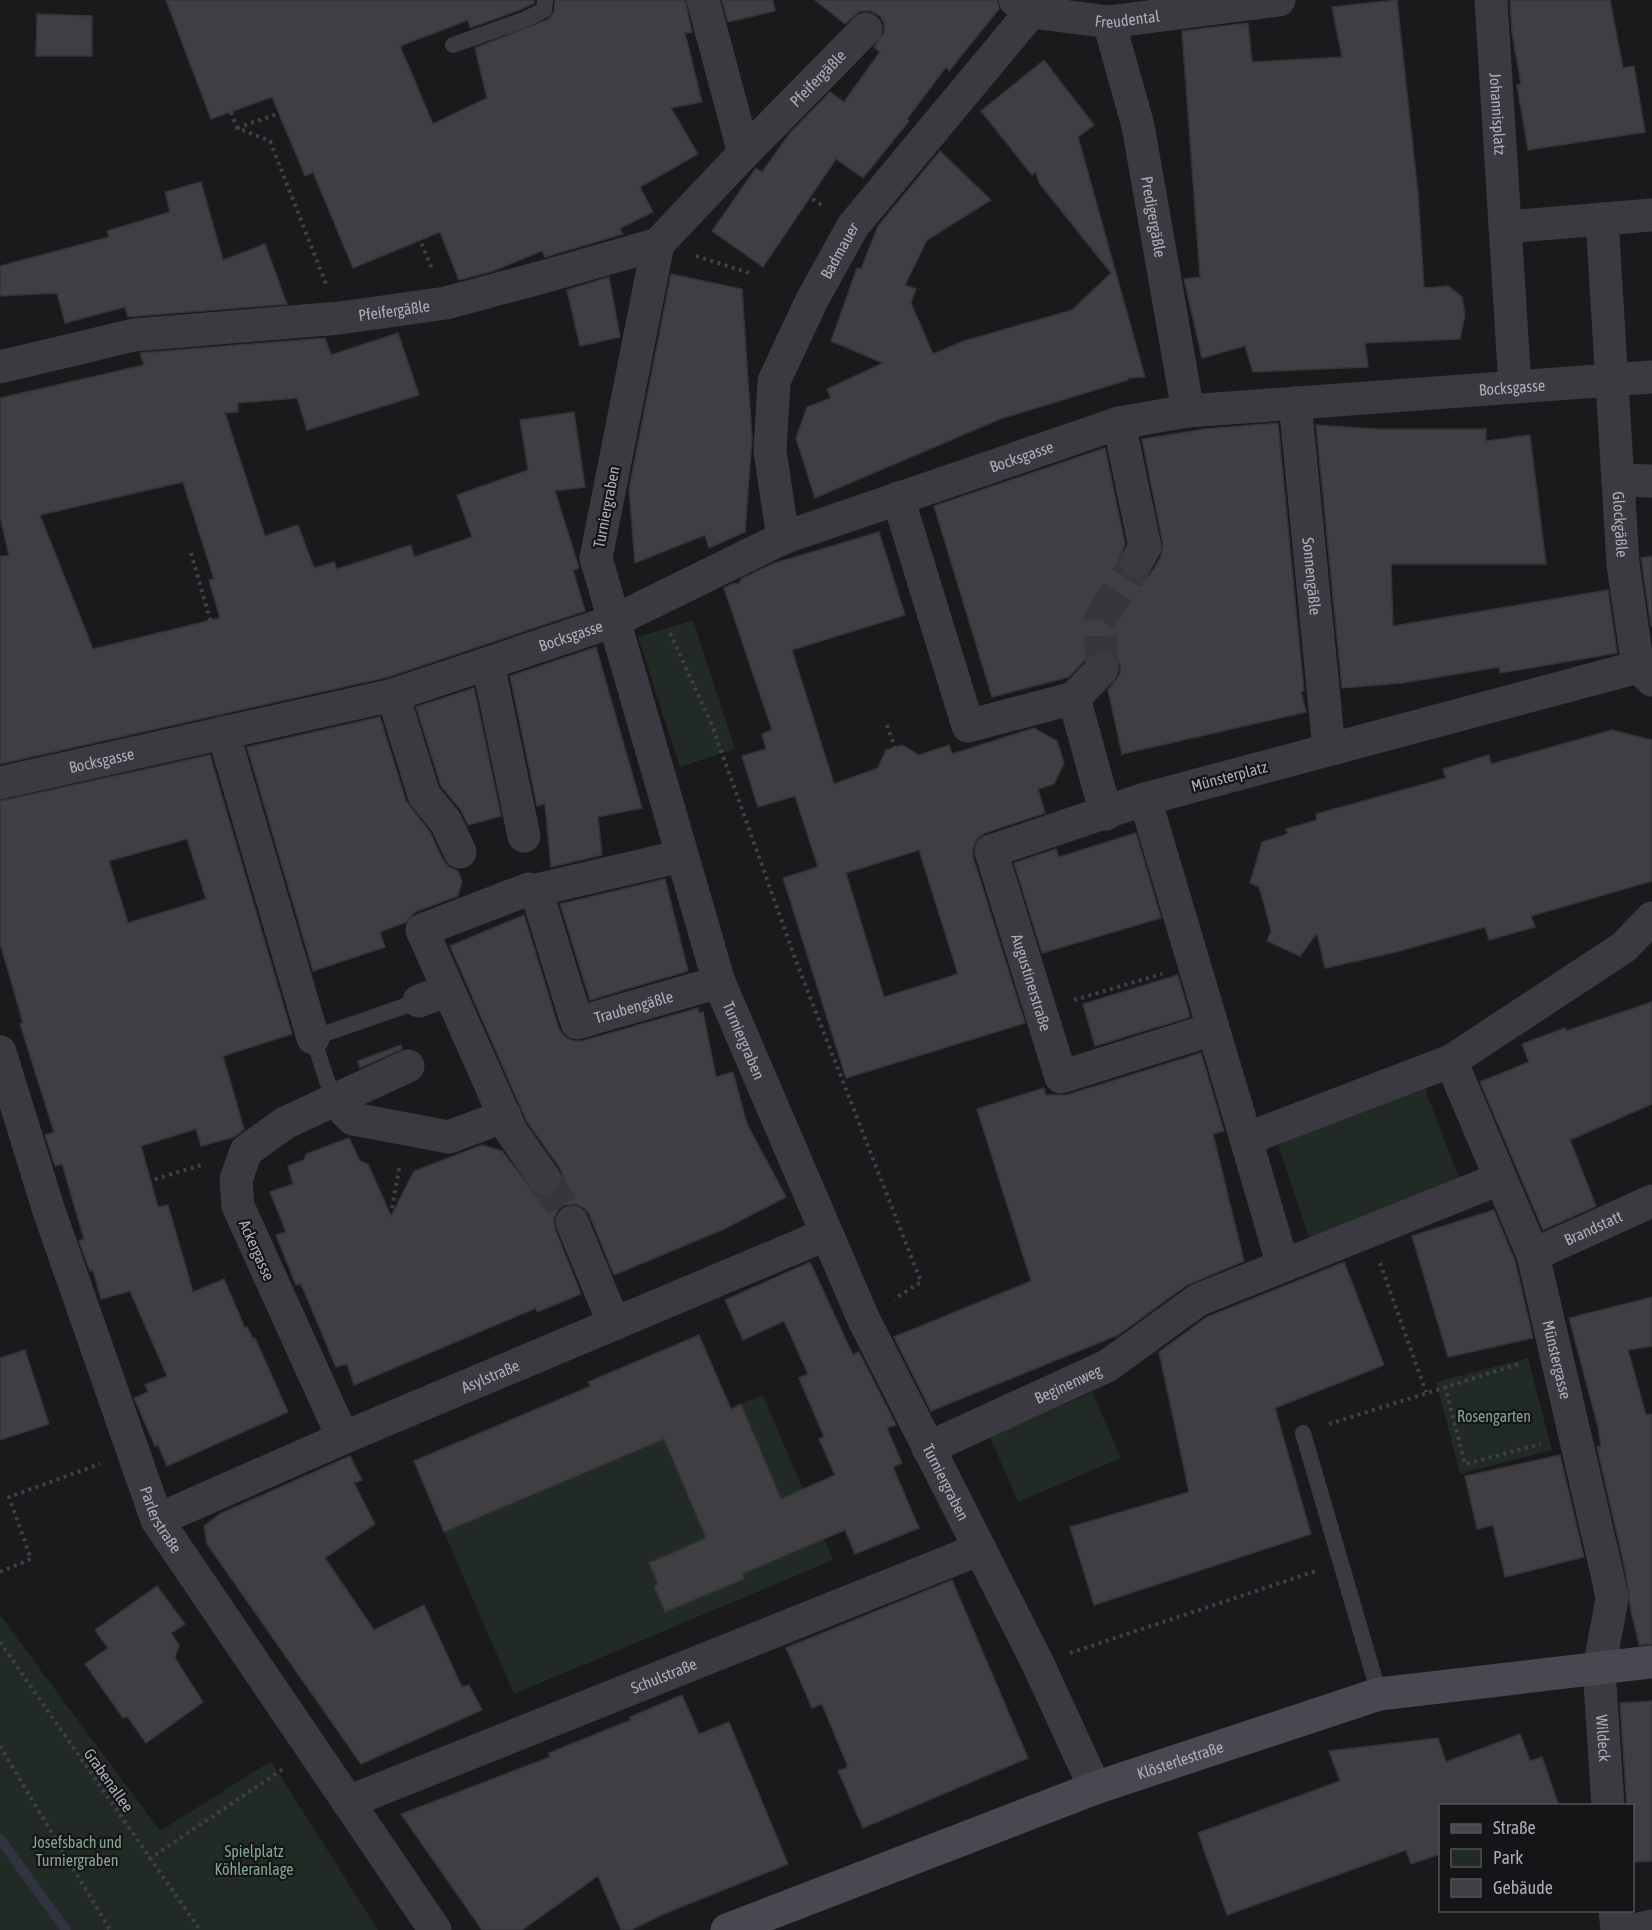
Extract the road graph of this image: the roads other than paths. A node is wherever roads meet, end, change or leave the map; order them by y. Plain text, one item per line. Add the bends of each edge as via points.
1 (545, 0) edge
2 (703, 0) edge
3 (1279, 0) edge
4 (1491, 0) edge
5 (1023, 6) edge
6 (1109, 22) junction
7 (866, 28) dead end
8 (453, 45) dead end
9 (744, 153) junction
10 (1652, 215) edge
11 (1602, 219) junction
12 (1505, 227) junction
13 (658, 244) junction
14 (0, 367) edge
15 (1652, 377) edge
16 (1612, 380) junction
17 (1515, 387) junction
18 (1295, 403) junction
19 (1188, 411) junction
20 (1119, 423) junction
21 (1618, 480) junction
22 (1652, 481) edge
23 (898, 498) junction
24 (783, 538) junction
25 (1137, 561) tunnel mouth
26 (614, 621) junction
27 (488, 664) junction
28 (1102, 669) dead end
29 (1645, 673) edge
30 (393, 695) junction
31 (1074, 698) junction
32 (232, 730) junction
33 (1329, 749) junction
34 (0, 783) edge
35 (1145, 799) junction
36 (1106, 814) junction
37 (524, 836) dead end
38 (460, 852) dead end
39 (682, 856) junction
40 (536, 890) junction
41 (1652, 918) edge
42 (719, 982) junction
43 (433, 996) junction
44 (1213, 1029) junction
45 (313, 1038) junction
46 (0, 1052) edge
47 (1451, 1061) junction
48 (408, 1066) dead end
49 (333, 1098) junction
50 (505, 1116) junction
51 (1246, 1139) junction
52 (544, 1178) tunnel mouth
53 (1499, 1179) junction
54 (1652, 1201) edge
55 (572, 1222) tunnel mouth
56 (825, 1235) junction
57 (1533, 1255) junction
58 (1283, 1266) junction
59 (614, 1324) junction
60 (1303, 1433) road end
61 (343, 1438) junction
62 (928, 1448) junction
63 (156, 1520) junction
64 (980, 1549) junction
65 (1652, 1662) edge
66 (1599, 1669) junction
67 (1379, 1694) junction
68 (1095, 1788) junction
69 (348, 1802) junction
70 (1608, 1804) edge
71 (1615, 1912) edge
72 (1652, 1926) edge
73 (435, 1930) edge
74 (727, 1930) edge
75 (1617, 1930) edge
76 (1634, 1930) edge

1 - 8 lane via 544,10 526,20
2 - 9 street
3 - 6 street, Freudental
4 - 12 street, Johannisplatz
5 - 6 street, Freudental
5 - 24 street, Badmauer via 853,226 774,381 770,451
6 - 19 street, Predigergäßle via 1138,126
7 - 9 street, Pfeifergäßle
9 - 13 street, Pfeifergäßle
10 - 11 street
11 - 12 street
11 - 16 street
12 - 17 street, Johannisplatz
13 - 14 street, Pfeifergäßle via 448,308 134,335
13 - 26 street, Turniergraben via 596,558
15 - 16 street, Bocksgasse
16 - 17 street, Bocksgasse
16 - 21 street, Glockgäßle
17 - 18 street, Bocksgasse
18 - 19 street, Bocksgasse
18 - 33 street, Sonnengäßle
19 - 20 street, Bocksgasse
20 - 23 street, Bocksgasse
20 - 25 street via 1145,547
21 - 22 street
21 - 29 street, Glockgäßle via 1623,564
23 - 24 street, Bocksgasse
23 - 31 street via 968,726
24 - 26 street, Bocksgasse
26 - 27 street, Bocksgasse
26 - 39 street, Turniergraben
27 - 30 street, Bocksgasse
27 - 37 street
28 - 31 street
29 - 33 street, Münsterplatz
30 - 32 street, Bocksgasse
30 - 38 street via 424,795 446,822
31 - 36 street
32 - 34 street, Bocksgasse
32 - 45 street
33 - 35 street, Münsterplatz
35 - 36 street, Augustinerstraße
35 - 44 street
36 - 44 street, Augustinerstraße via 991,851 1061,1077
39 - 40 street
39 - 42 street, Turniergraben
40 - 42 street, Traubengäßle via 577,1023
40 - 43 street via 529,889 422,930
41 - 47 street via 1624,946
42 - 56 street, Turniergraben
43 - 45 lane
43 - 50 street
44 - 51 street
45 - 49 lane
46 - 63 street, Parlerstraße via 48,1211
47 - 51 street
47 - 53 street, Münstergasse
48 - 49 street
49 - 50 street via 353,1119 405,1137 449,1137
49 - 61 street, Ackergasse via 285,1123 246,1151 236,1180 238,1206
50 - 52 street
51 - 58 street
53 - 57 street, Münstergasse
53 - 58 street
54 - 57 street, Brandstatt
55 - 59 street
56 - 59 street, Asylstraße
56 - 62 street, Turniergraben
57 - 66 street, Münstergasse via 1612,1599
58 - 62 street, Beginenweg via 1198,1300 1107,1366
59 - 61 street, Asylstraße
60 - 67 lane
61 - 63 street, Asylstraße
62 - 64 street, Turniergraben
63 - 69 street, Parlerstraße
64 - 68 street, Turniergraben
64 - 69 street, Schulstraße
65 - 66 street, Klösterlestraße
66 - 67 street, Klösterlestraße
66 - 70 street, Wildeck
67 - 68 street, Klösterlestraße
68 - 74 street, Klösterlestraße
69 - 73 street, Parlerstraße
71 - 75 street
72 - 76 street

